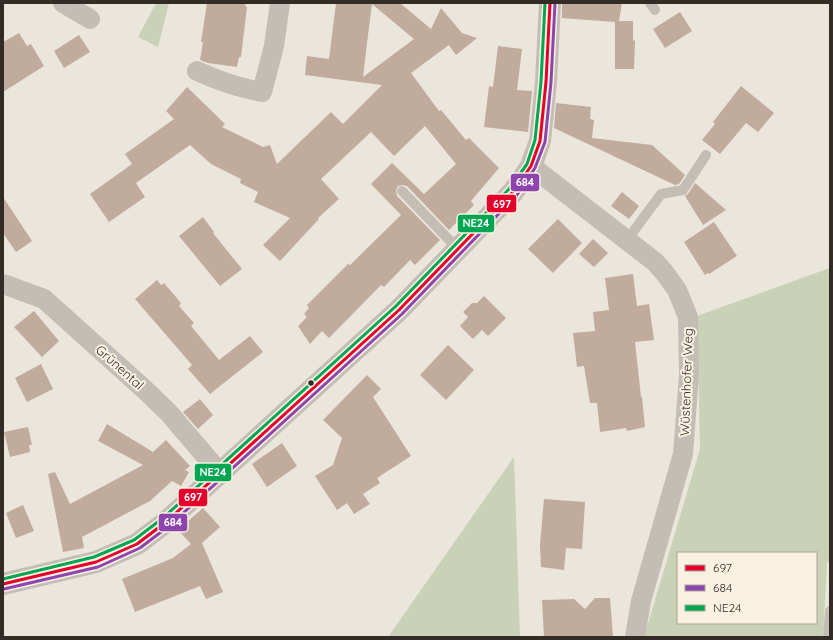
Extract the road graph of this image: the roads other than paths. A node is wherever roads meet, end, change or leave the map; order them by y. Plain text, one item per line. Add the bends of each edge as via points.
1 (63, 3) edge
2 (280, 3) edge
3 (550, 3) edge
4 (90, 19) dead end
5 (197, 71) dead end
6 (706, 155) dead end
7 (531, 166) junction
8 (402, 191) dead end
9 (627, 240) junction
10 (458, 249) junction
11 (3, 284) edge
12 (220, 473) junction
13 (3, 584) edge
14 (830, 611) edge
15 (635, 637) edge
16 (828, 637) edge

1 - 4 street
2 - 5 street via 274,46 262,92 219,82
3 - 7 street via 543,116 540,141
6 - 9 lane via 683,190 661,194
7 - 9 street, Wüstenhofer Weg
7 - 10 street via 513,192
8 - 10 lane
9 - 15 street, Wüstenhofer Weg via 660,267 676,290 688,317 689,341 683,454 641,601
10 - 12 street via 399,310
11 - 12 street, Grünental via 44,300 55,309 144,389
12 - 13 street via 166,522 137,544 96,562
14 - 16 lane

